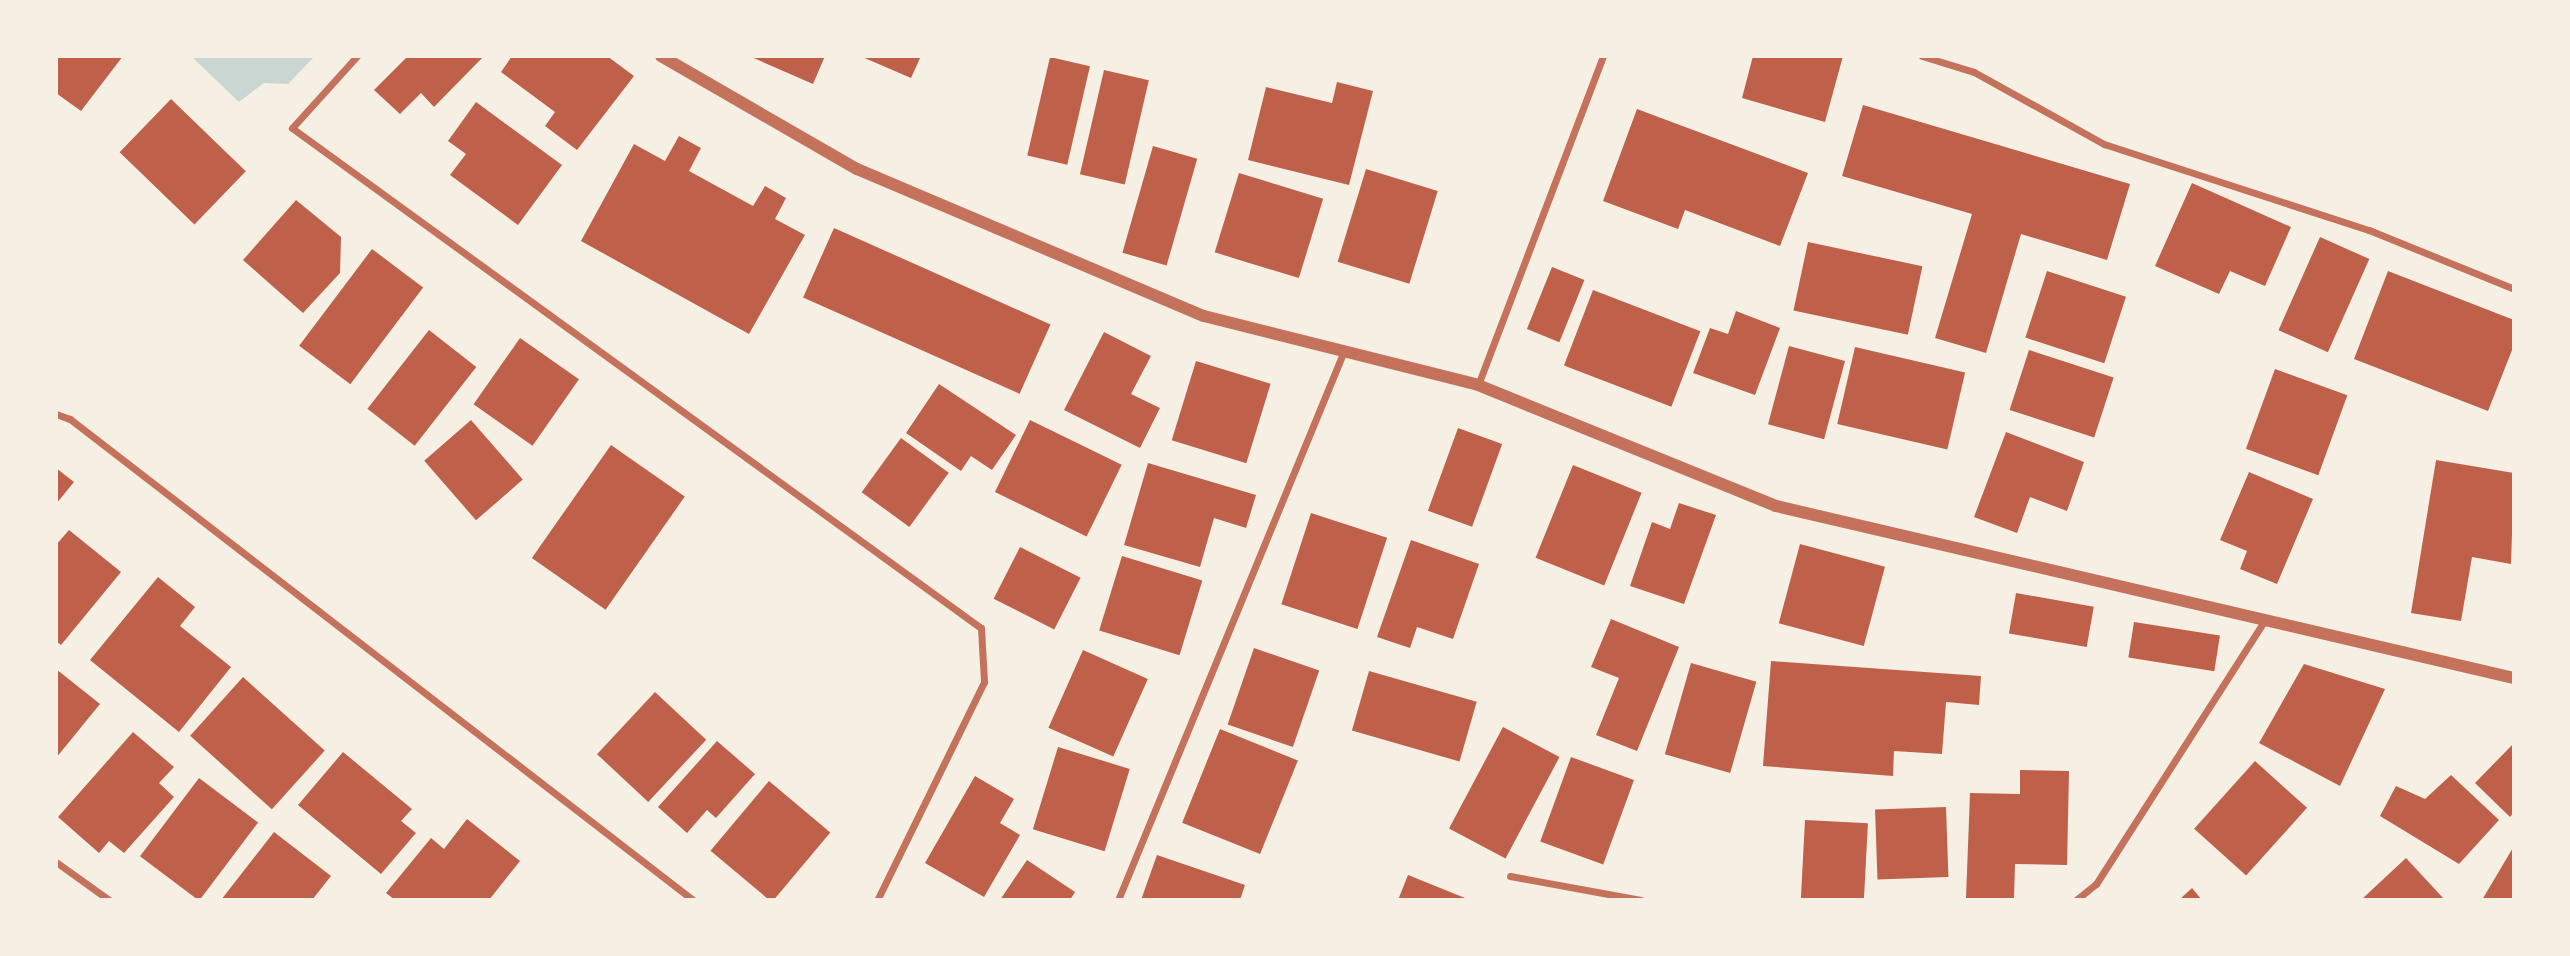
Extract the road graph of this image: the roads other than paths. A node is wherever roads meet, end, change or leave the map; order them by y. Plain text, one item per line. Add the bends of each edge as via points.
1 (357, 56) edge
2 (661, 56) edge
3 (1603, 56) edge
4 (1922, 56) edge
5 (2514, 289) edge
6 (1344, 350) junction
7 (1478, 385) junction
8 (56, 414) edge
9 (2265, 620) junction
10 (2514, 678) edge
11 (56, 862) edge
12 (1510, 876) dead end
13 (110, 900) edge
14 (693, 900) edge
15 (877, 900) edge
16 (1118, 900) edge
17 (1641, 900) edge
18 (2076, 900) edge

1 - 15 street via 292,128 981,628 984,682
2 - 6 street via 857,169 1204,316
3 - 7 street
4 - 5 street via 1974,72 2104,144 2369,230
6 - 7 street
6 - 16 street
7 - 9 street via 1776,506
8 - 14 street via 81,428
9 - 10 street
9 - 18 street via 2096,884
11 - 13 street
12 - 17 street

